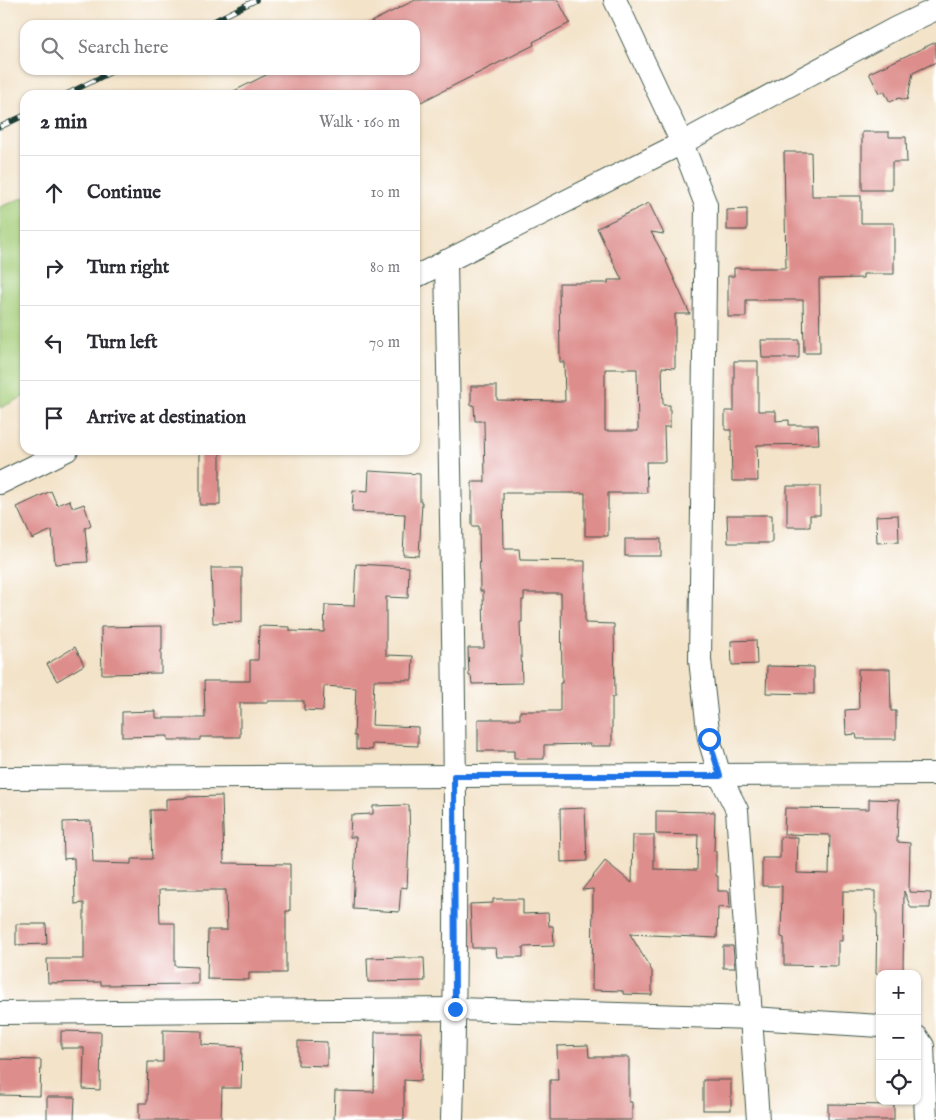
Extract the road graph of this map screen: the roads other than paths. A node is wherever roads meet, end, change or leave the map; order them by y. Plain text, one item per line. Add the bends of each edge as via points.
1 (615, 0) edge
2 (936, 9) edge
3 (682, 143) junction
4 (446, 261) junction
5 (420, 274) edge
6 (57, 455) edge
7 (0, 483) edge
8 (936, 774) edge
9 (454, 776) junction
10 (720, 776) junction
11 (0, 778) edge
12 (455, 1009) junction
13 (0, 1013) edge
14 (751, 1018) junction
15 (876, 1026) edge
16 (921, 1043) edge
17 (452, 1120) edge
18 (758, 1120) edge
19 (926, 1120) edge

1 - 3 street
2 - 3 street
3 - 4 street
3 - 10 street via 706,205 700,660 709,739
4 - 5 street
4 - 9 street
6 - 7 street
8 - 10 street
9 - 10 street
9 - 11 street
9 - 12 street
10 - 14 street via 737,810
12 - 13 street
12 - 14 street
12 - 17 street
14 - 15 street
14 - 18 street
16 - 19 street

